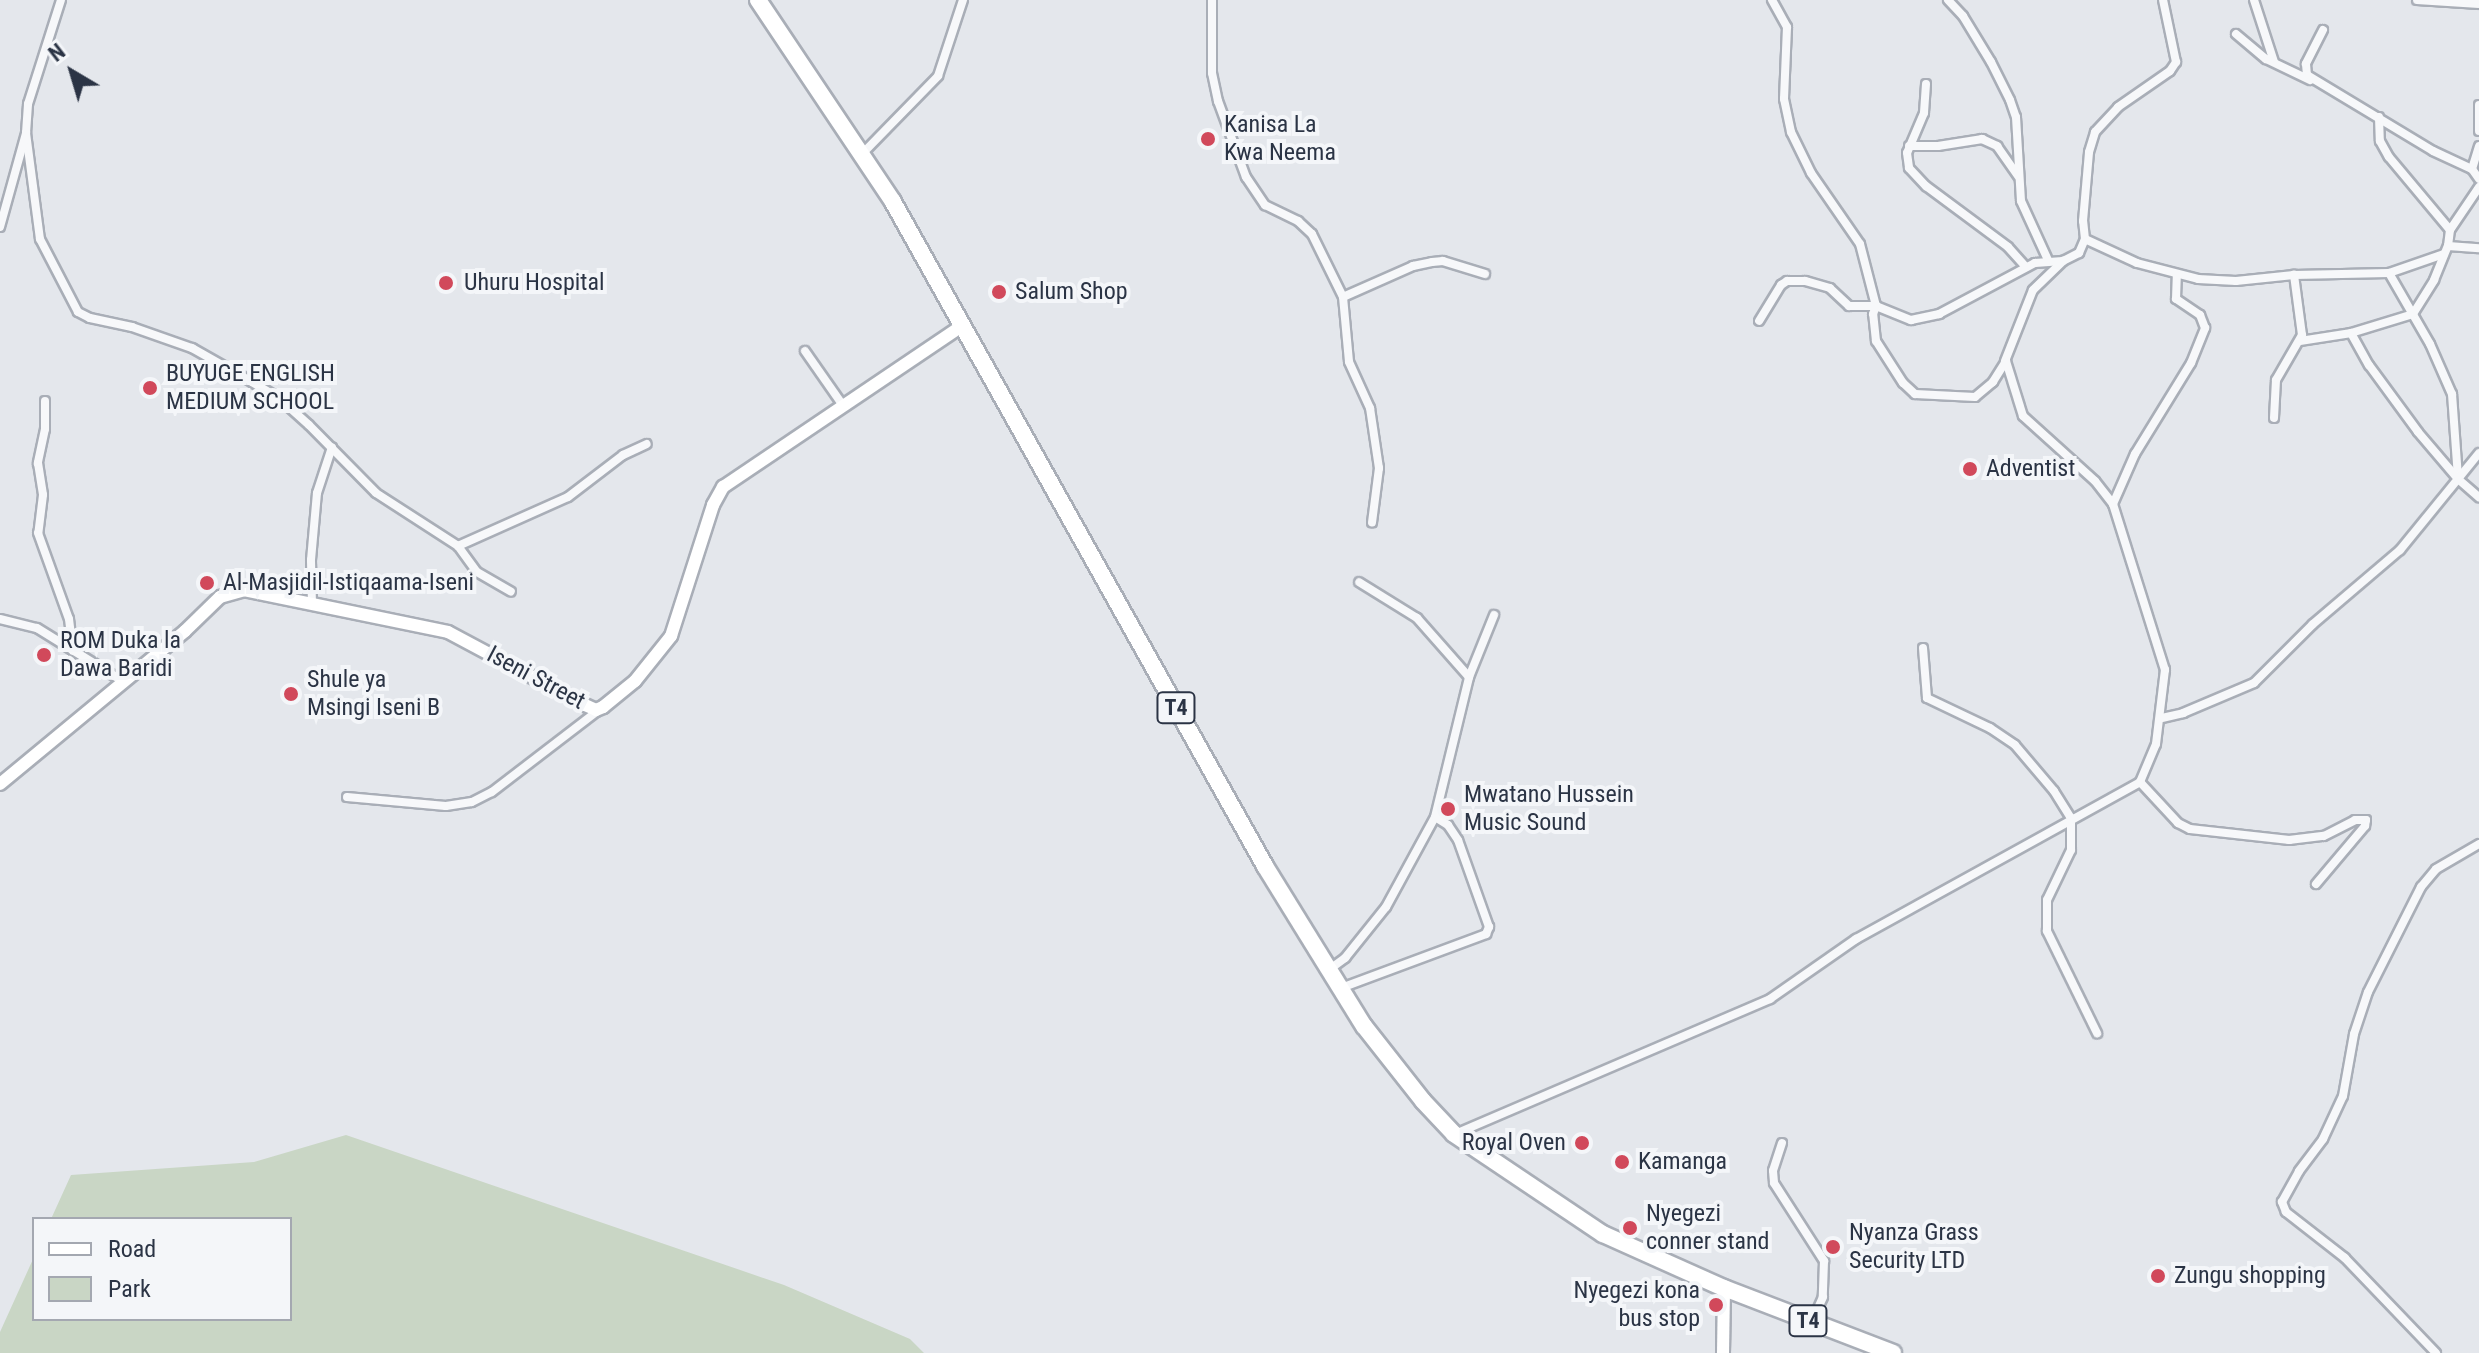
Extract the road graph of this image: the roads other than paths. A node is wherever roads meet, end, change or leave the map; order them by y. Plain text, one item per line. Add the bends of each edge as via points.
1 (61, 0) edge
2 (758, 0) edge
3 (963, 0) edge
4 (1212, 0) edge
5 (1772, 0) edge
6 (1948, 0) edge
7 (2163, 0) edge
8 (2254, 0) edge
9 (2417, 0) edge
10 (2479, 4) edge
11 (2323, 30) dead end
12 (2236, 34) dead end
13 (2274, 62) junction
14 (2314, 81) junction
15 (1926, 84) dead end
16 (2479, 105) edge
17 (2379, 117) junction
18 (2479, 131) edge
19 (26, 133) junction
20 (1909, 146) junction
21 (2479, 146) edge
22 (862, 154) junction
23 (2472, 169) junction
24 (2019, 176) junction
25 (2479, 179) edge
26 (2479, 187) edge
27 (0, 227) edge
28 (2450, 230) junction
29 (2085, 239) junction
30 (2479, 248) edge
31 (2446, 250) junction
32 (2048, 260) junction
33 (2063, 261) junction
34 (2026, 267) junction
35 (2389, 273) junction
36 (1485, 274) dead end
37 (2177, 274) junction
38 (2294, 275) junction
39 (1343, 297) junction
40 (1876, 306) junction
41 (2413, 314) junction
42 (1759, 321) dead end
43 (963, 325) junction
44 (2351, 333) junction
45 (2300, 341) junction
46 (805, 351) dead end
47 (2005, 361) junction
48 (45, 401) dead end
49 (842, 404) junction
50 (2274, 418) dead end
51 (647, 444) dead end
52 (332, 447) junction
53 (2479, 453) edge
54 (2458, 479) junction
55 (2479, 497) edge
56 (2113, 504) junction
57 (1372, 523) dead end
58 (458, 546) junction
59 (1359, 582) dead end
60 (511, 592) dead end
61 (312, 605) junction
62 (1494, 615) dead end
63 (0, 619) edge
64 (1923, 648) dead end
65 (73, 651) junction
66 (1469, 677) junction
67 (124, 682) junction
68 (603, 707) junction
69 (2162, 718) junction
70 (2140, 782) junction
71 (0, 784) edge
72 (347, 797) dead end
73 (1435, 817) junction
74 (2071, 818) junction
75 (2479, 844) edge
76 (2316, 884) dead end
77 (1330, 969) junction
78 (1341, 988) junction
79 (2097, 1033) dead end
80 (1454, 1134) junction
81 (1782, 1143) dead end
82 (1724, 1288) junction
83 (1812, 1323) junction
84 (1723, 1353) edge
85 (1893, 1353) edge
86 (2436, 1353) edge

1 - 19 street via 28,104
2 - 22 highway, T4
3 - 22 street via 938,76
4 - 39 street via 1212,73 1246,177 1265,205 1312,234
5 - 40 street via 1787,27 1788,124 1804,161 1860,244
6 - 24 street via 1963,16 2010,100
7 - 29 street via 2176,62 2095,132 2088,162
8 - 13 street
9 - 10 street
11 - 14 street via 2305,69
12 - 13 street
13 - 14 street
14 - 17 street
15 - 20 street via 1924,113
16 - 18 street
17 - 23 street
17 - 28 street via 2380,141 2389,157
19 - 27 street
19 - 52 street via 40,239 78,312 192,348 279,398
20 - 24 street via 1979,138 1997,146
20 - 34 street via 1907,162 1918,179 2008,247
21 - 23 street
22 - 43 highway, T4
23 - 25 street
24 - 32 street via 2021,201
26 - 28 street
28 - 31 street
29 - 33 street via 2077,255
29 - 37 street via 2126,259
30 - 31 street
31 - 35 street
31 - 41 street
32 - 33 street
32 - 34 street
33 - 47 street via 2033,290
34 - 40 street via 1922,319 1903,319
35 - 38 street
35 - 41 street
36 - 39 street via 1432,262
37 - 38 street via 2236,281
37 - 56 street via 2176,299 2200,315 2205,328
38 - 45 street
39 - 57 street via 1349,362 1370,408 1379,468
40 - 42 street via 1849,306 1830,288 1787,281
40 - 47 street via 1876,341 1915,394 1975,397 1993,382
41 - 44 street
41 - 54 street via 2454,403
43 - 49 street, Iseni Street
43 - 77 highway, T4 via 1265,866
44 - 45 street
44 - 54 street via 2369,365
45 - 50 street via 2276,380
46 - 49 street
47 - 56 street via 2023,416
48 - 65 street via 38,533 68,614
49 - 68 street, Iseni Street via 723,487 671,636 635,681
51 - 58 street via 623,455 568,497
52 - 58 street via 376,493
52 - 61 street via 317,493
53 - 54 street
54 - 55 street
54 - 69 street via 2400,550 2254,683
56 - 69 street via 2165,670
58 - 60 street via 477,572
59 - 66 street via 1417,618
61 - 67 street, Iseni Street via 244,590 231,592
61 - 68 street, Iseni Street via 448,632 585,705
62 - 66 street
63 - 65 street via 37,628
64 - 74 street via 1927,698 2015,745
65 - 67 street
66 - 73 street
67 - 71 street, Iseni Street
68 - 72 street via 472,802 446,806
69 - 70 street
70 - 74 street
70 - 76 street via 2178,823 2204,831 2263,840 2310,839 2366,820
73 - 77 street via 1386,907
73 - 78 street via 1458,840 1489,927 1486,934
74 - 79 street via 2071,850 2047,900 2047,931
74 - 80 street via 1856,939 1770,999
75 - 86 street via 2436,869 2421,887 2368,992 2343,1096 2323,1139 2282,1202 2286,1212 2345,1258
77 - 78 highway, T4
78 - 80 highway, T4 via 1364,1026
80 - 82 highway, T4 via 1603,1234
81 - 83 street via 1774,1183 1824,1261 1823,1297
82 - 83 highway, T4
82 - 84 street
83 - 85 highway, T4

